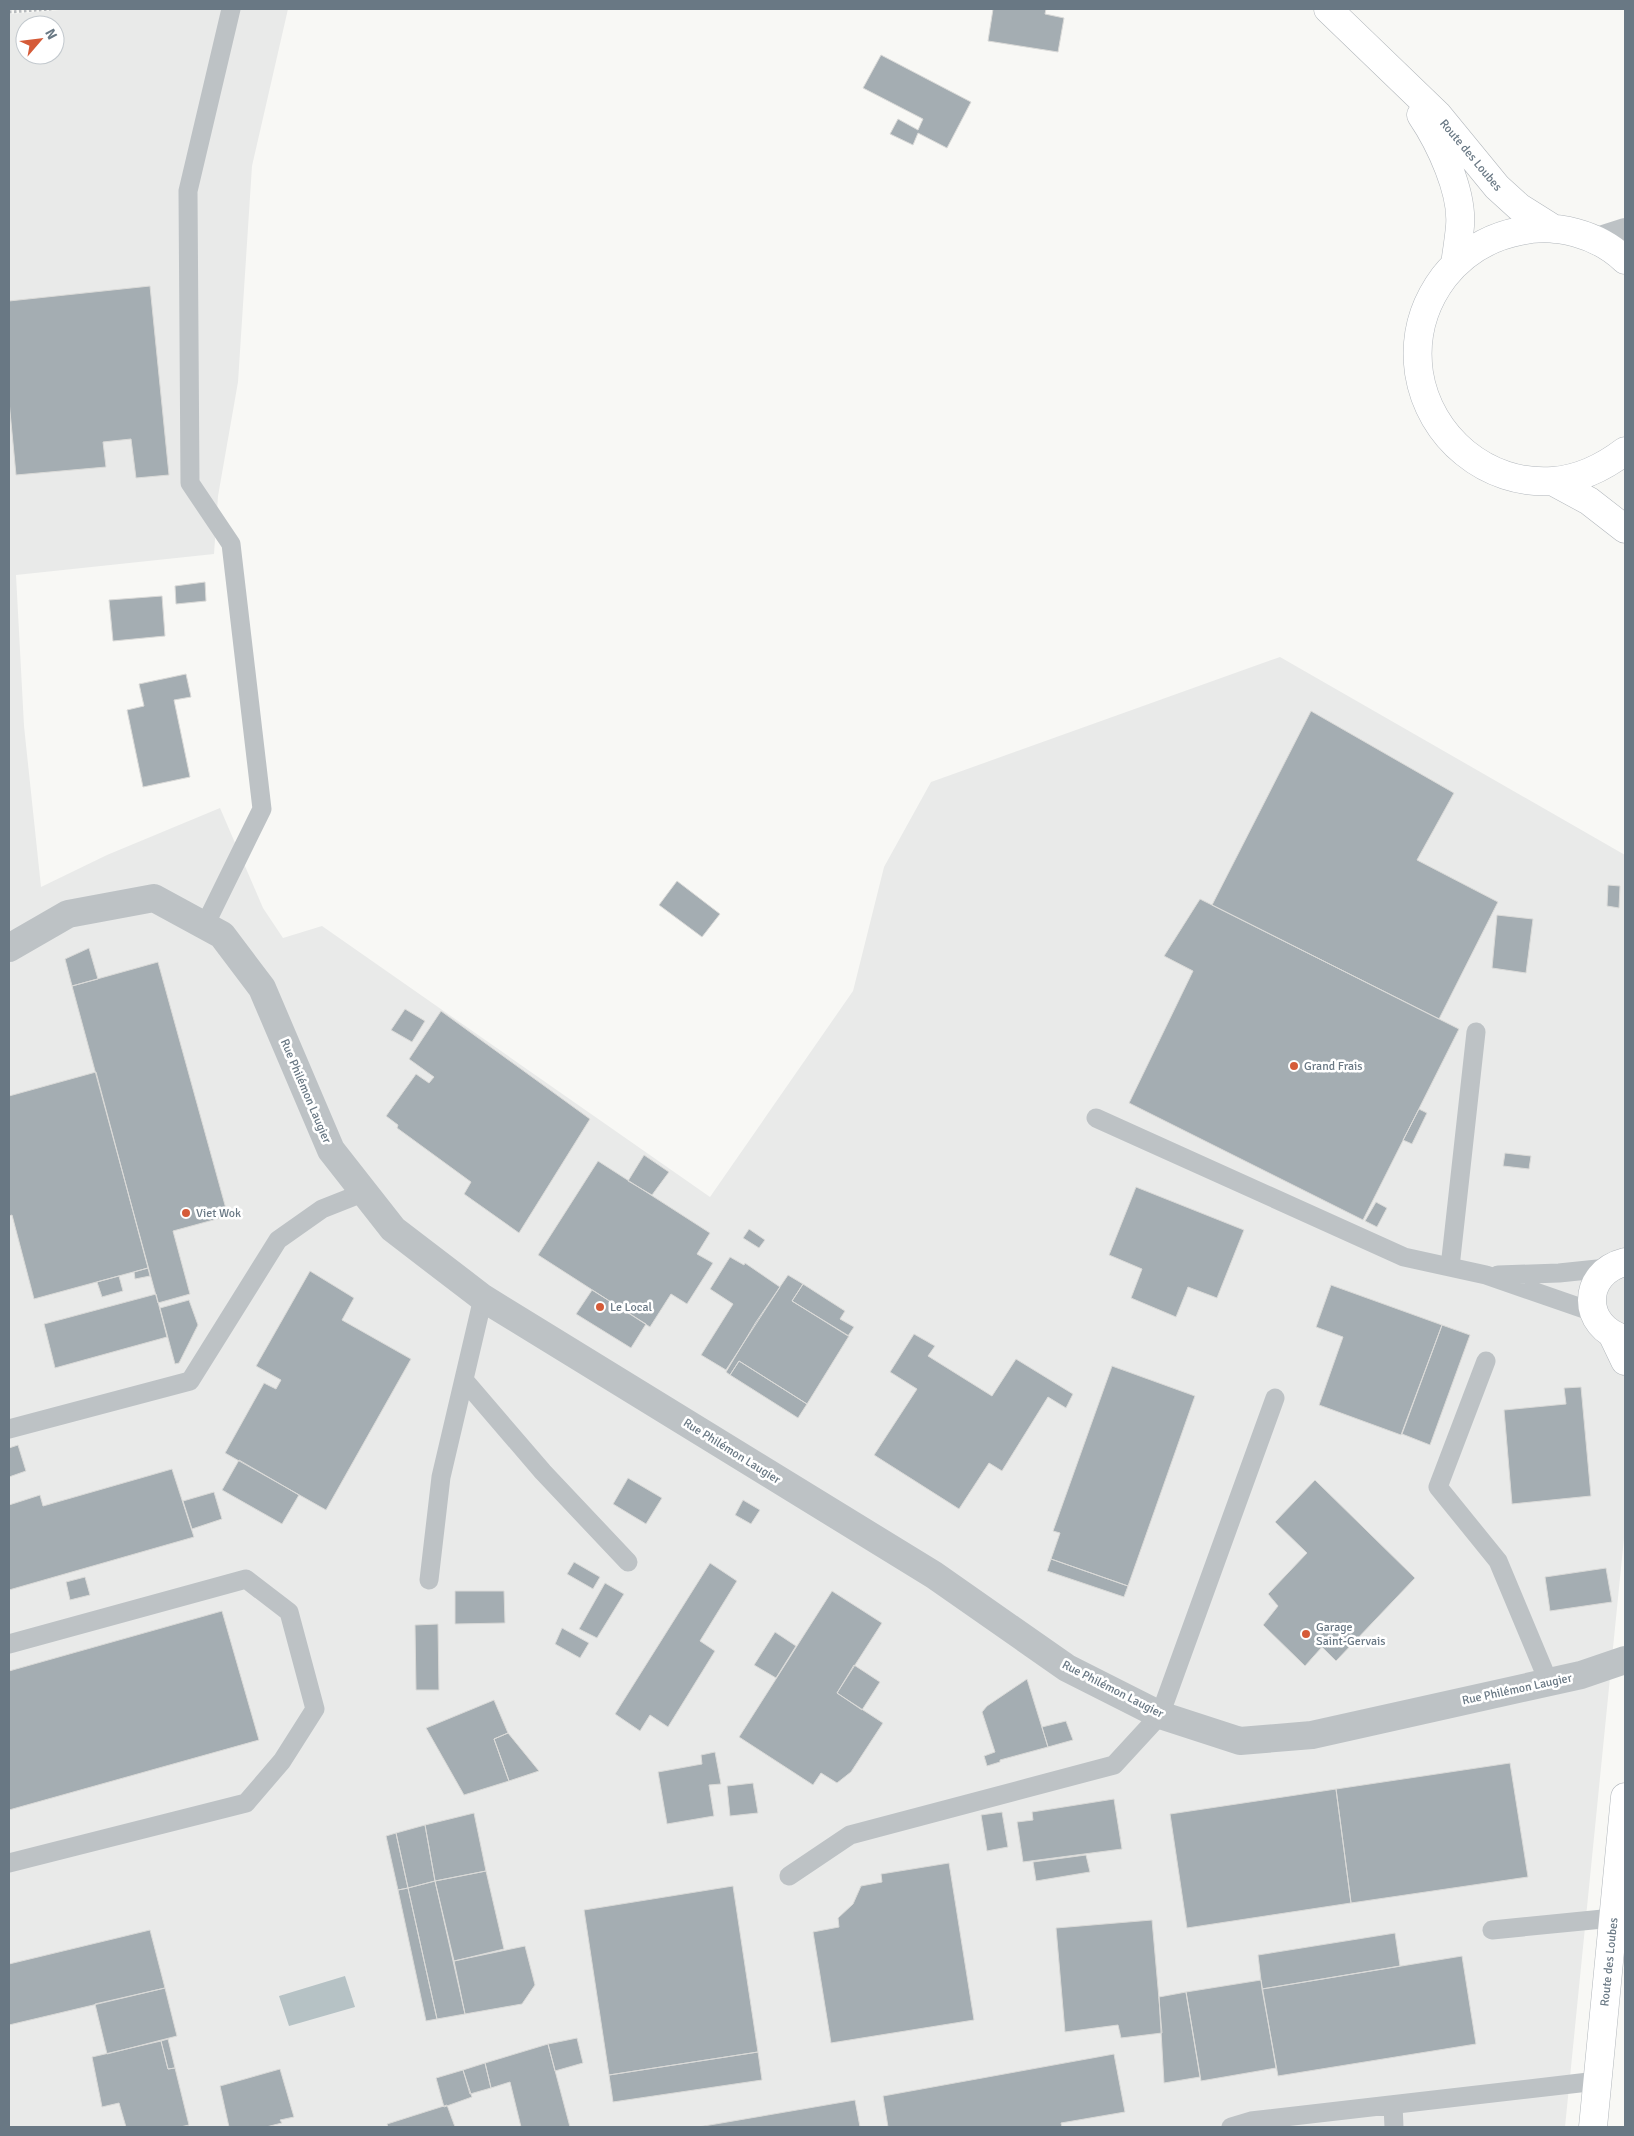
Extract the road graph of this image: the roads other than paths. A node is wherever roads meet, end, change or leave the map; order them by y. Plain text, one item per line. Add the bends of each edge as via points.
1 (230, 9) edge
2 (1328, 9) edge
3 (1394, 74) junction
4 (1554, 229) junction
5 (1625, 232) edge
6 (1597, 241) junction
7 (1625, 260) edge
8 (1455, 264) junction
9 (1625, 451) edge
10 (1552, 481) junction
11 (1625, 529) edge
12 (205, 925) junction
13 (9, 948) edge
14 (1476, 1032) dead end
15 (1096, 1118) dead end
16 (365, 1192) junction
17 (1618, 1261) edge
18 (1450, 1267) junction
19 (1486, 1275) junction
20 (483, 1298) junction
21 (1593, 1312) junction
22 (1619, 1337) edge
23 (1486, 1361) dead end
24 (1625, 1361) edge
25 (464, 1380) junction
26 (1276, 1398) dead end
27 (9, 1429) edge
28 (628, 1562) dead end
29 (429, 1580) dead end
30 (9, 1644) edge
31 (1625, 1660) edge
32 (1549, 1682) junction
33 (1160, 1715) junction
34 (1625, 1797) edge
35 (9, 1863) edge
36 (789, 1876) dead end
37 (1613, 1918) junction
38 (1492, 1930) dead end
39 (1597, 2081) junction
40 (1393, 2105) junction
41 (1231, 2127) edge
42 (1394, 2127) edge
43 (1593, 2127) edge

1 - 12 lane via 188,190 190,483 231,544 262,809
2 - 3 main road, Route des Loubes
3 - 4 main road, Route des Loubes via 1438,116 1497,187 1519,208
3 - 8 main road, Route des Loubes via 1431,130 1448,165 1460,224
4 - 6 main road
4 - 8 main road via 1508,233 1479,246
5 - 6 street
6 - 7 main road
8 - 10 main road via 1434,291 1420,323 1417,356 1422,390 1435,422 1457,448 1486,467 1518,479
9 - 10 main road via 1603,466 1578,476
10 - 11 main road via 1589,501
12 - 13 street, Rue Philémon Laugier via 154,898 68,914
12 - 16 street, Rue Philémon Laugier via 222,935 262,988 331,1150
14 - 18 lane
15 - 18 lane via 1404,1257
16 - 20 street, Rue Philémon Laugier via 394,1229
16 - 27 lane via 322,1209 278,1240 190,1381
17 - 19 lane via 1559,1273
17 - 21 main road via 1597,1280 1592,1296
18 - 19 lane
19 - 21 lane
20 - 25 lane
20 - 33 street, Rue Philémon Laugier via 934,1575 1067,1668
21 - 22 main road via 1601,1326
22 - 24 main road
23 - 32 lane via 1438,1487 1498,1561
25 - 28 lane via 543,1472
25 - 29 lane via 441,1477
26 - 33 lane
30 - 35 lane via 246,1580 289,1612 315,1708 282,1761 246,1803
31 - 32 street, Rue Philémon Laugier
32 - 33 street, Rue Philémon Laugier via 1312,1735 1240,1741
33 - 36 lane via 1114,1765 850,1835
34 - 37 main road, Route des Loubes
37 - 38 lane
37 - 39 main road, Route des Loubes
39 - 40 lane
39 - 43 main road, Route des Loubes
40 - 41 lane via 1251,2121
40 - 42 lane

